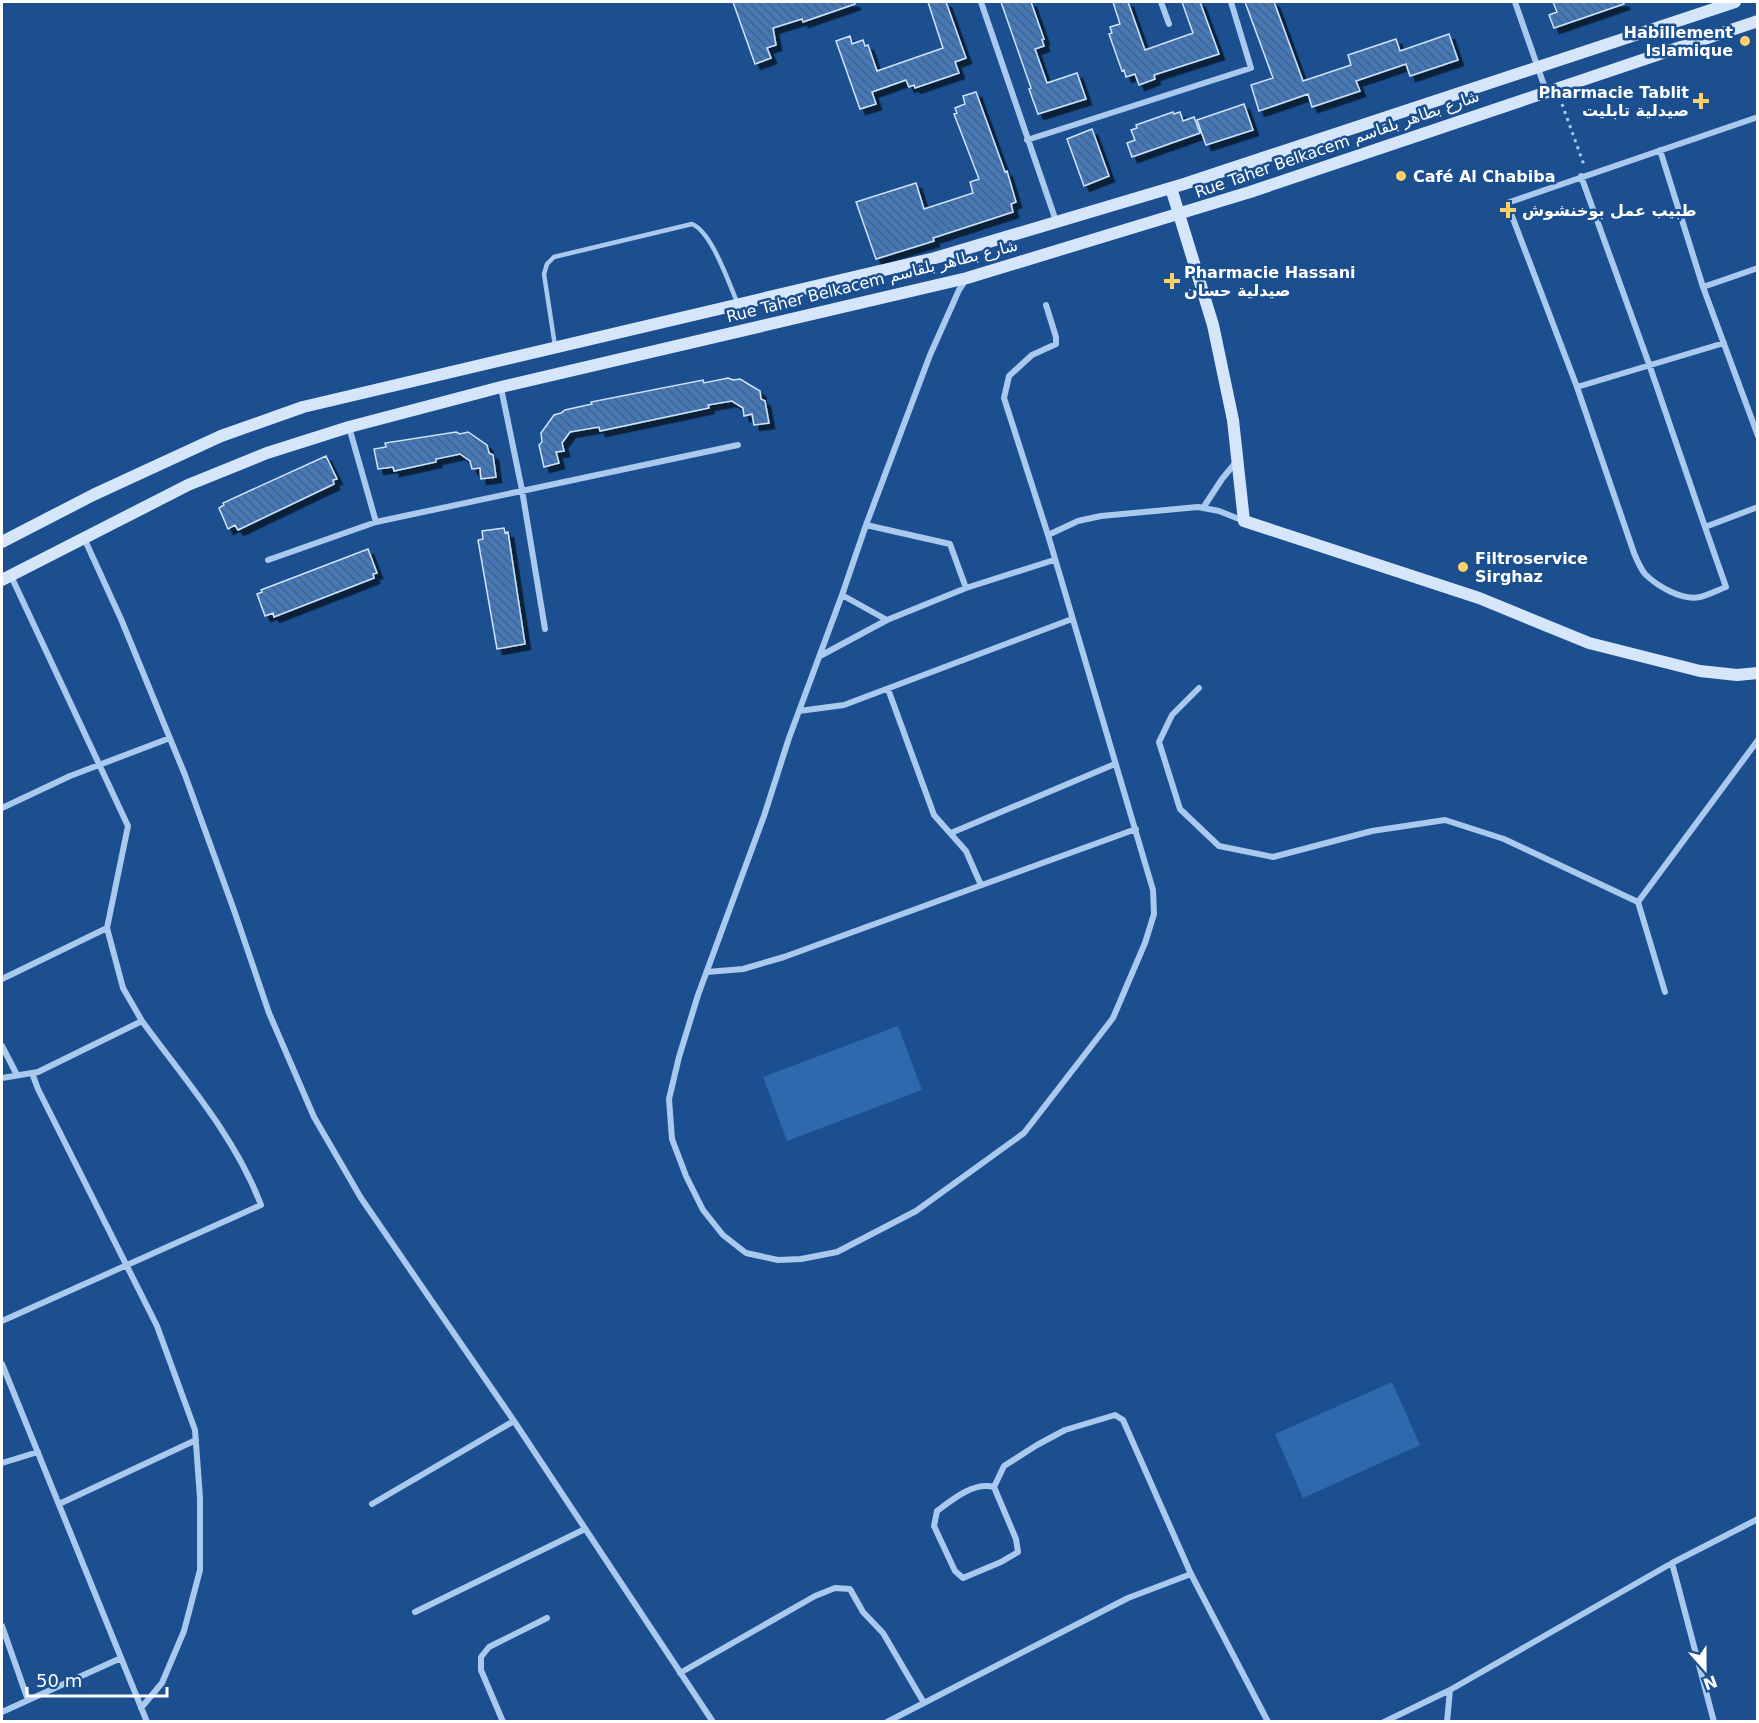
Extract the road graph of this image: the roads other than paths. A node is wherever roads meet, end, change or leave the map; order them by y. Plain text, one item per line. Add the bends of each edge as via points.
1 (981, 2) edge
2 (1161, 2) edge
3 (1231, 2) edge
4 (1515, 2) edge
5 (1735, 2) edge
6 (1758, 21) edge
7 (1169, 24) dead end
8 (1537, 67) junction
9 (1546, 91) junction
10 (1758, 117) edge
11 (1027, 140) junction
12 (1660, 150) junction
13 (1584, 175) junction
14 (1171, 188) junction
15 (1178, 215) junction
16 (1056, 221) junction
17 (1758, 268) edge
18 (967, 278) junction
19 (1703, 287) junction
20 (738, 304) junction
21 (1046, 305) dead end
22 (1724, 343) junction
23 (555, 346) junction
24 (1649, 364) junction
25 (501, 387) junction
26 (1577, 387) junction
27 (349, 427) junction
28 (1758, 436) edge
29 (738, 445) dead end
30 (1237, 462) junction
31 (522, 490) junction
32 (1758, 507) edge
33 (1203, 508) junction
34 (1244, 521) junction
35 (376, 522) junction
36 (866, 525) junction
37 (1705, 527) junction
38 (1048, 535) junction
39 (84, 538) junction
40 (2, 542) edge
41 (268, 560) dead end
42 (1054, 560) junction
43 (6, 578) edge
44 (966, 588) junction
45 (843, 596) junction
46 (1072, 619) junction
47 (887, 620) junction
48 (545, 629) dead end
49 (819, 657) junction
50 (1758, 674) edge
51 (1199, 688) dead end
52 (888, 689) junction
53 (799, 711) junction
54 (170, 738) junction
55 (1758, 740) edge
56 (1115, 764) junction
57 (100, 765) junction
58 (2, 808) edge
59 (1136, 829) junction
60 (951, 833) junction
61 (981, 885) junction
62 (1638, 902) junction
63 (107, 928) junction
64 (707, 972) junction
65 (2, 979) edge
66 (1665, 992) dead end
67 (141, 1021) junction
68 (2, 1046) edge
69 (32, 1073) junction
70 (17, 1075) junction
71 (2, 1078) edge
72 (128, 1264) junction
73 (2, 1321) edge
74 (2, 1364) edge
75 (514, 1421) junction
76 (195, 1440) junction
77 (38, 1452) junction
78 (2, 1463) edge
79 (994, 1487) junction
80 (59, 1504) junction
81 (372, 1504) dead end
82 (1758, 1519) edge
83 (585, 1529) junction
84 (1672, 1563) junction
85 (1191, 1574) junction
86 (415, 1612) dead end
87 (547, 1618) dead end
88 (2, 1626) edge
89 (121, 1658) junction
90 (680, 1672) junction
91 (1450, 1690) junction
92 (28, 1700) junction
93 (924, 1703) junction
94 (141, 1708) junction
95 (2, 1712) edge
96 (147, 1722) edge
97 (503, 1722) edge
98 (713, 1722) edge
99 (887, 1722) edge
100 (1268, 1722) edge
101 (1384, 1722) edge
102 (1447, 1722) edge
103 (1714, 1722) edge

1 - 11 street
2 - 7 street
3 - 11 street via 1251,68
4 - 8 street
5 - 8 main road, Rue Taher Belkacem شارع بطاهر بلقاسم
6 - 9 main road, Rue Taher Belkacem شارع بطاهر بلقاسم
8 - 9 street
8 - 14 main road, Rue Taher Belkacem شارع بطاهر بلقاسم
9 - 15 main road, Rue Taher Belkacem شارع بطاهر بلقاسم
10 - 12 street
11 - 16 street
12 - 13 street
12 - 19 street
13 - 24 street
13 - 26 street via 1507,203
14 - 15 main road
14 - 16 main road, Rue Taher Belkacem شارع بطاهر بلقاسم
15 - 18 main road, Rue Taher Belkacem شارع بطاهر بلقاسم
15 - 30 main road via 1213,325 1233,420
16 - 20 main road, Rue Taher Belkacem شارع بطاهر بلقاسم via 935,258
17 - 19 street
18 - 25 main road, Rue Taher Belkacem شارع بطاهر بلقاسم
18 - 36 street via 930,355
19 - 22 street
20 - 23 main road, Rue Taher Belkacem شارع بطاهر بلقاسم
20 - 23 lane via 717,256 699,227 692,224 554,257 544,274
21 - 38 street via 1056,344 1032,355 1009,376 1004,398
22 - 24 street
22 - 28 street
23 - 40 main road, Rue Taher Belkacem شارع بطاهر بلقاسم via 303,406 221,436
24 - 26 street
24 - 37 street
25 - 27 main road, Rue Taher Belkacem شارع بطاهر بلقاسم
25 - 31 street
26 - 37 street via 1641,569 1666,589 1689,597 1726,586
27 - 35 street
27 - 39 main road, Rue Taher Belkacem شارع بطاهر بلقاسم via 267,453 188,485
29 - 31 street
30 - 33 street
30 - 34 main road
31 - 35 street
31 - 48 street
32 - 37 street
33 - 34 street
33 - 38 street via 1101,516 1078,521
34 - 50 main road via 1479,598 1589,643 1700,671
35 - 41 street
36 - 44 street via 950,544
36 - 45 street
38 - 42 street
39 - 43 main road, Rue Taher Belkacem شارع بطاهر بلقاسم
39 - 54 street
42 - 44 street
42 - 46 street
43 - 57 street
44 - 47 street
45 - 47 street
45 - 49 street
46 - 52 street
46 - 56 street
47 - 49 street
49 - 53 street
51 - 62 street via 1172,715 1159,742 1180,809 1219,846 1273,857 1372,831 1445,820 1504,839
52 - 53 street via 844,705
52 - 60 street via 934,815
53 - 64 street
54 - 57 street
54 - 75 street via 269,1013 314,1117 361,1198
55 - 62 street
56 - 59 street
56 - 60 street
57 - 58 street
57 - 63 street via 128,826
59 - 61 street
59 - 64 street via 1153,890 1154,914 1113,1018 1024,1133 916,1211 837,1252 778,1260 746,1253 723,1235 686,1176 672,1139 669,1100 678,1057
60 - 61 street via 966,851
61 - 64 street via 784,957 743,969
62 - 66 street
63 - 65 street
63 - 67 street via 123,988
67 - 69 street
67 - 72 street via 225,1134 261,1205
68 - 70 street
69 - 70 street
69 - 72 street
70 - 71 street
72 - 73 street
72 - 76 street via 157,1326 195,1430
74 - 77 street
75 - 81 street
75 - 83 street
76 - 80 street
76 - 94 street via 200,1570 184,1631 162,1683
77 - 78 street
77 - 80 street
79 - 79 street via 1018,1552 963,1578 955,1571 934,1526 936,1511 981,1484
79 - 85 street via 1004,1466 1037,1445 1065,1430 1115,1414 1124,1420
80 - 89 street
82 - 84 street
83 - 86 street
83 - 90 street
84 - 91 street
84 - 103 street
85 - 93 street via 1128,1598
85 - 100 street
87 - 97 street via 489,1647 482,1657 481,1670
88 - 92 street
89 - 92 street
89 - 94 street
90 - 93 street via 815,1596 835,1588 850,1589 863,1612 883,1633
90 - 98 street
91 - 101 street
91 - 102 street
92 - 95 street
93 - 99 street
94 - 96 street

